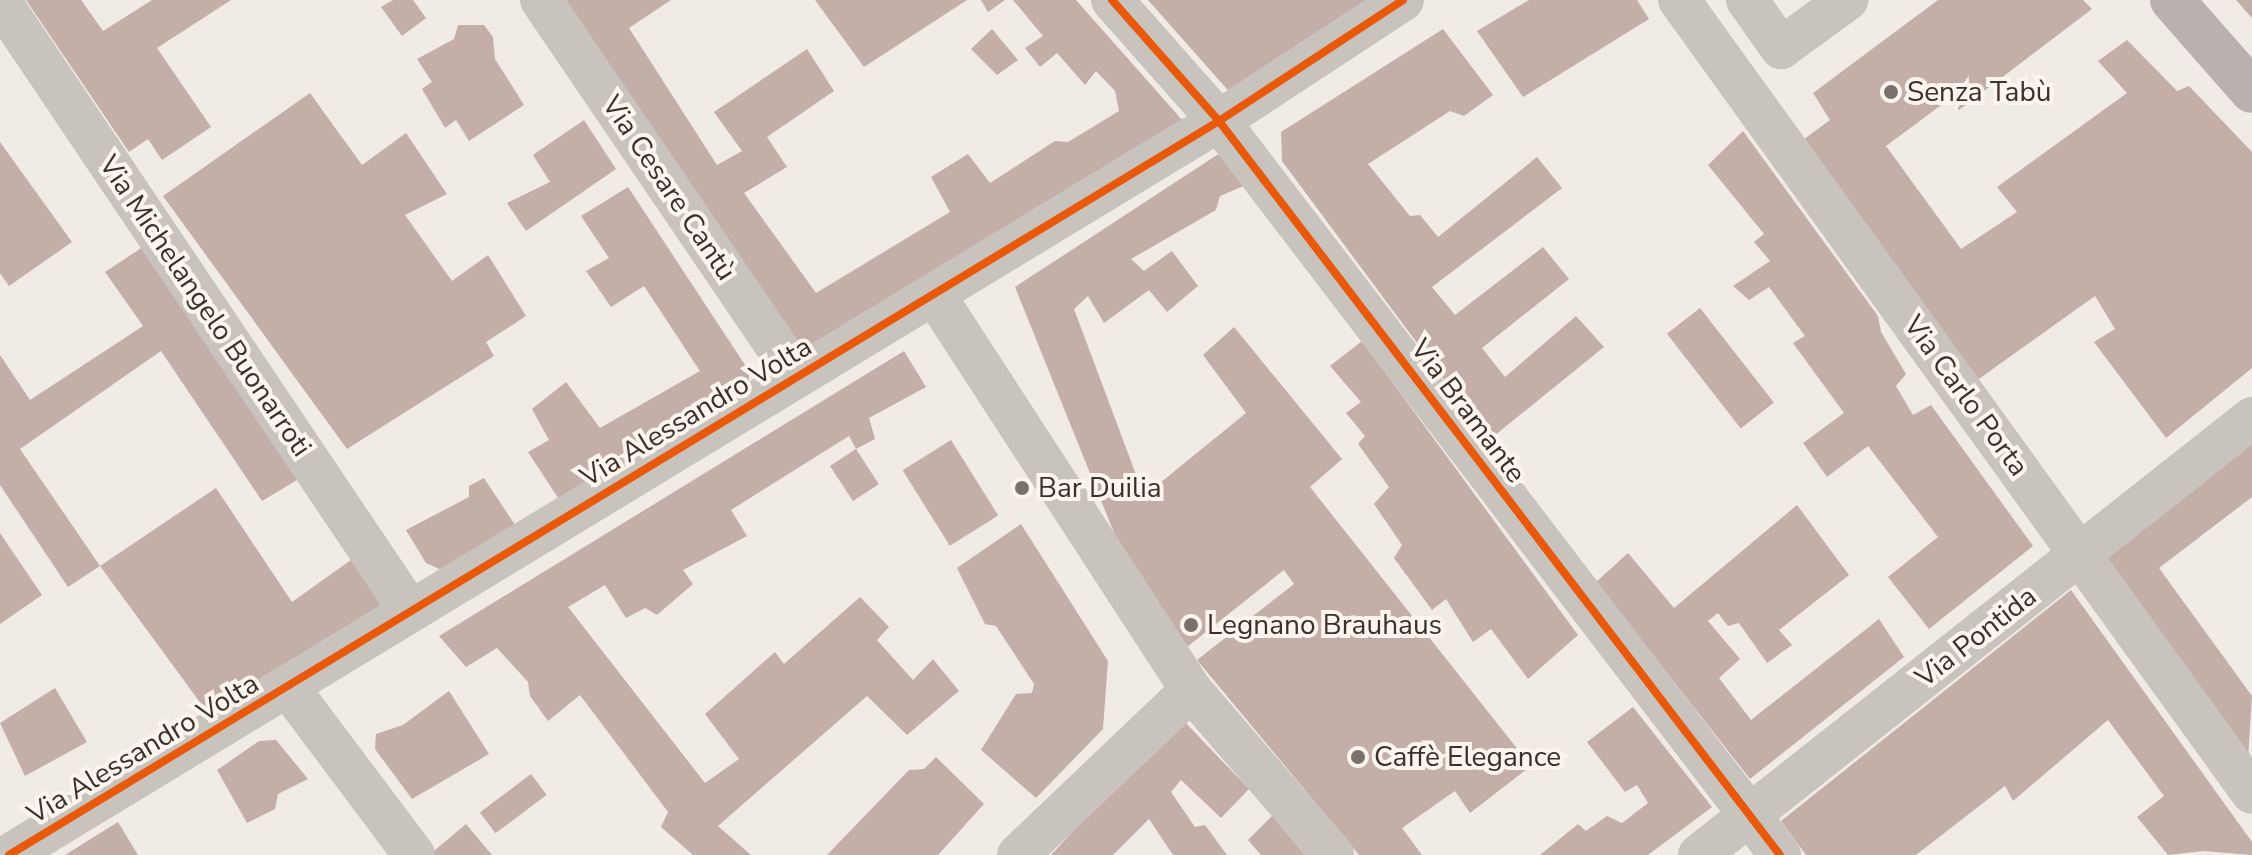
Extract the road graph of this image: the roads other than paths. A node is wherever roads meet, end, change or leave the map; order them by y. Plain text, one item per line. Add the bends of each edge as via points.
1 (541, 0) edge
2 (1112, 0) edge
3 (1403, 0) edge
4 (1679, 0) edge
5 (1747, 0) edge
6 (1847, 0) edge
7 (2172, 0) edge
8 (0, 1) edge
9 (2252, 91) edge
10 (1219, 121) junction
11 (934, 294) junction
12 (797, 376) junction
13 (2252, 418) edge
14 (2080, 554) junction
15 (410, 611) junction
16 (288, 687) junction
17 (1191, 690) junction
18 (2252, 793) edge
19 (1750, 816) junction
20 (9, 855) edge
21 (414, 855) edge
22 (1018, 855) edge
23 (1333, 855) edge
24 (1699, 855) edge
25 (1780, 855) edge

1 - 12 street, Via Cesare Cantù
2 - 10 street, Via Bramante
3 - 10 street, Via Alessandro Volta
4 - 14 street, Via Carlo Porta
5 - 6 street via 1781,48
7 - 9 main road
8 - 15 street, Via Michelangelo Buonarroti
10 - 11 street, Via Alessandro Volta
10 - 19 street, Via Bramante
11 - 12 street, Via Alessandro Volta
11 - 17 street
12 - 15 street, Via Alessandro Volta
13 - 14 street, Via Pontida
14 - 18 street, Via Carlo Porta
14 - 19 street, Via Pontida
15 - 16 street, Via Alessandro Volta
16 - 20 street, Via Alessandro Volta
16 - 21 street
17 - 22 street
17 - 23 street
19 - 24 street, Via Pontida
19 - 25 street, Via Bramante

